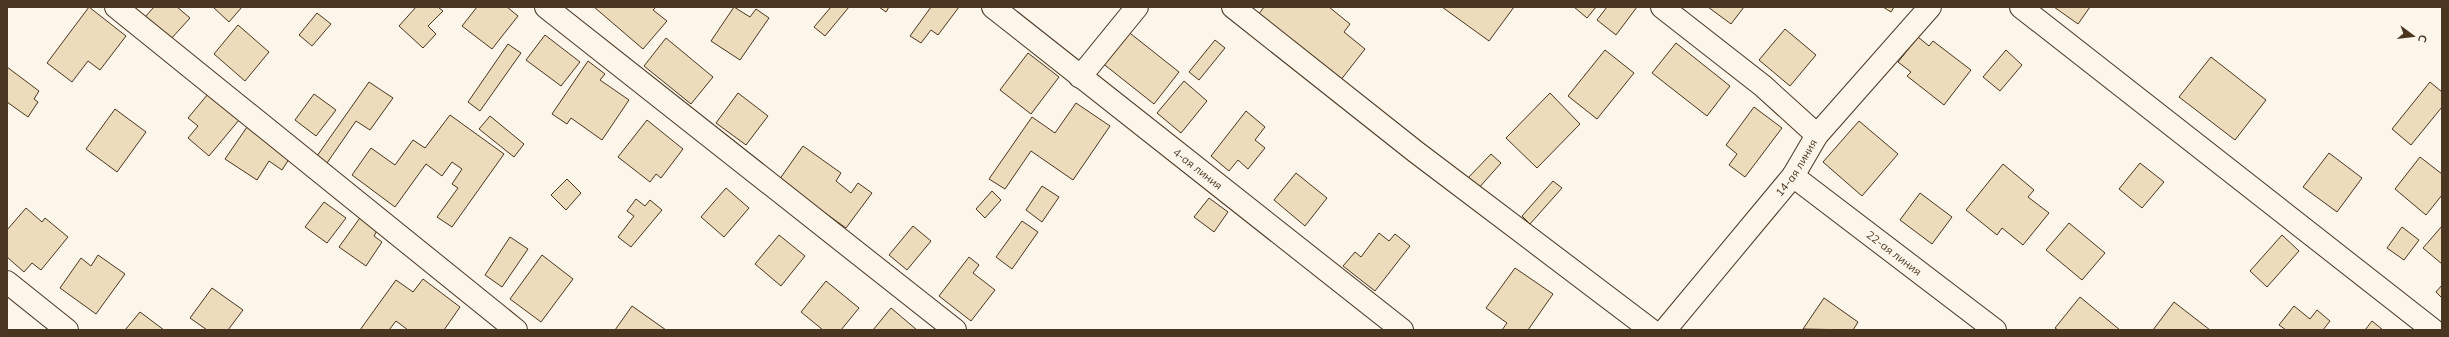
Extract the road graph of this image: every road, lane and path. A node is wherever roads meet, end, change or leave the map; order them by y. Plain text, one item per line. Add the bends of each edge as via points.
1 (116, 7) edge
2 (546, 7) edge
3 (993, 7) edge
4 (1137, 7) edge
5 (1233, 7) edge
6 (1662, 7) edge
7 (1930, 7) edge
8 (2021, 7) edge
9 (1080, 77) junction
10 (1817, 135) junction
11 (1793, 176) junction
12 (7, 282) edge
13 (67, 330) edge
14 (516, 330) edge
15 (955, 330) edge
16 (1402, 330) edge
17 (1651, 330) edge
18 (1664, 330) edge
19 (1995, 330) edge
20 (2433, 330) edge

1 - 14 street
2 - 15 street
3 - 9 street, 4-ая линия
4 - 9 street
5 - 17 street via 1416,152
6 - 10 street via 1763,86
7 - 10 street, 14-ая линия
8 - 20 street
9 - 16 street, 4-ая линия
10 - 11 street, 14-ая линия
11 - 18 street, 14-ая линия
11 - 19 street, 22-ая линия
12 - 13 street

